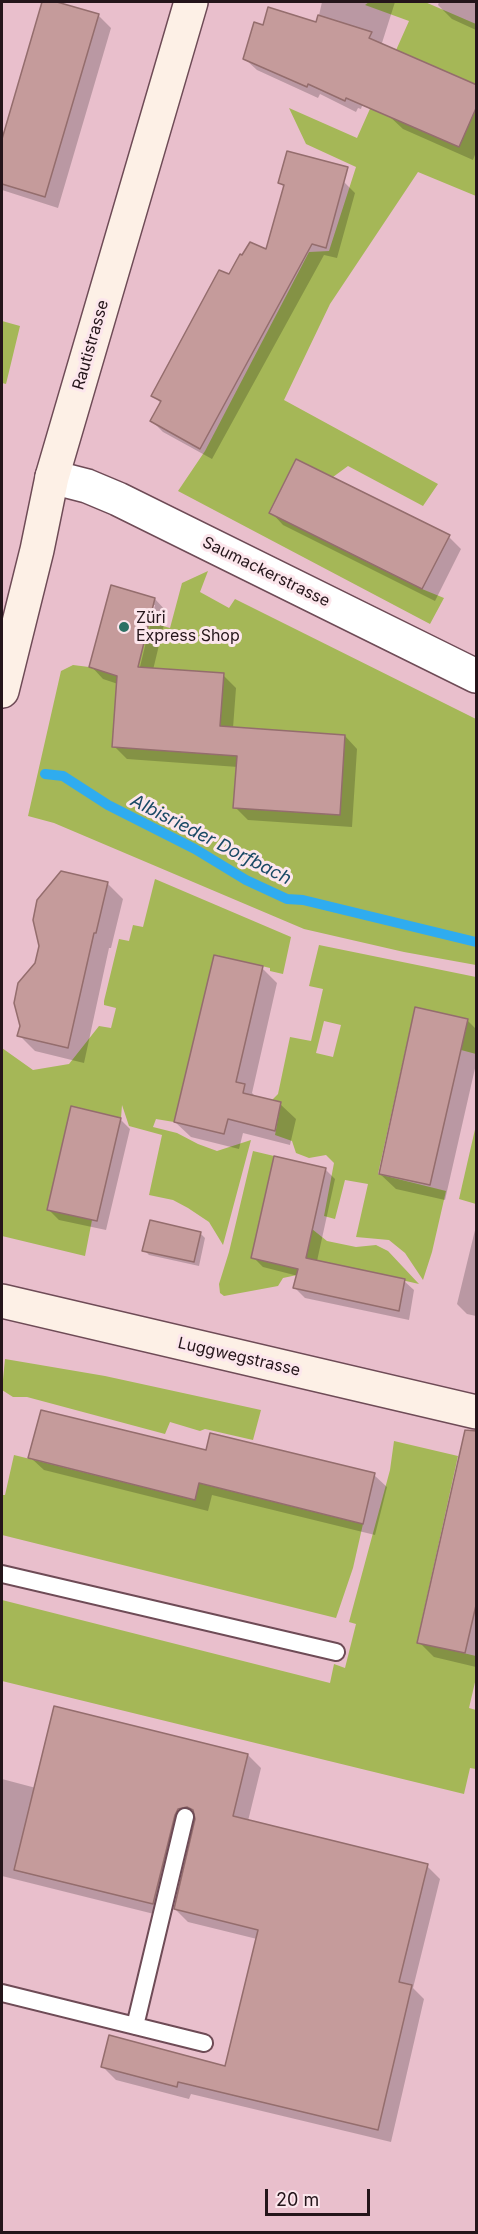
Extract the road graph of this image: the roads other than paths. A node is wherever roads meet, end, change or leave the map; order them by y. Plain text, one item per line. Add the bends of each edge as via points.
1 (191, 2) edge
2 (52, 477) junction
3 (477, 676) edge
4 (2, 691) edge
5 (2, 1301) edge
6 (477, 1412) edge
7 (2, 1574) edge
8 (336, 1652) dead end
9 (185, 1817) dead end
10 (2, 1994) edge
11 (135, 2026) junction
12 (204, 2043) dead end

1 - 2 street, Rautistrasse
2 - 3 street, Saumackerstrasse via 118,499
2 - 4 street, Rautistrasse
5 - 6 street, Luggwegstrasse
7 - 8 lane
9 - 11 lane
10 - 11 lane
11 - 12 lane

